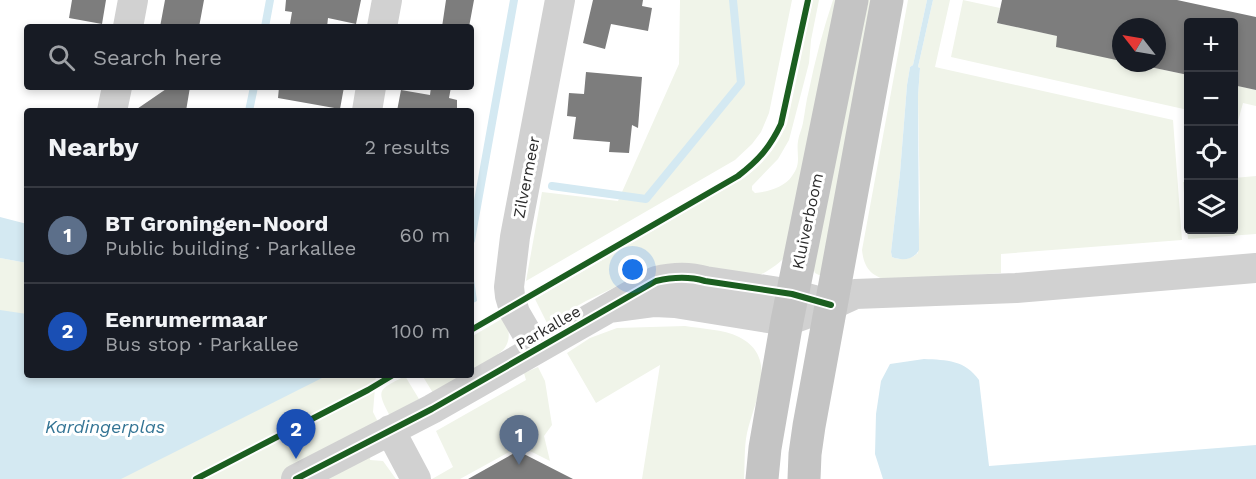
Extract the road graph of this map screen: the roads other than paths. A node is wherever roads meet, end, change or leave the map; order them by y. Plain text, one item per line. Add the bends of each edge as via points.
1 (133, 0) edge
2 (387, 0) edge
3 (560, 0) edge
4 (852, 0) edge
5 (887, 0) edge
6 (129, 24) edge
7 (383, 24) edge
8 (116, 90) edge
9 (370, 90) edge
10 (113, 108) edge
11 (368, 108) edge
12 (1256, 268) edge
13 (831, 305) junction
14 (789, 308) junction
15 (536, 349) junction
16 (390, 430) junction
17 (296, 479) edge
18 (416, 479) edge
19 (762, 479) edge
20 (804, 479) edge

1 - 6 street
2 - 7 street
3 - 15 street, Zilvermeer via 509,287 514,313
4 - 14 main road, Kluiverboom
5 - 13 main road
8 - 10 street
9 - 11 street
12 - 13 street via 1016,288 855,294
13 - 14 street, Parkallee
13 - 20 main road via 807,435
14 - 15 street, Parkallee via 705,281 674,278 656,281
14 - 19 main road, Kluiverboom
15 - 16 street, Parkallee
16 - 17 street, Parkallee
16 - 18 street

